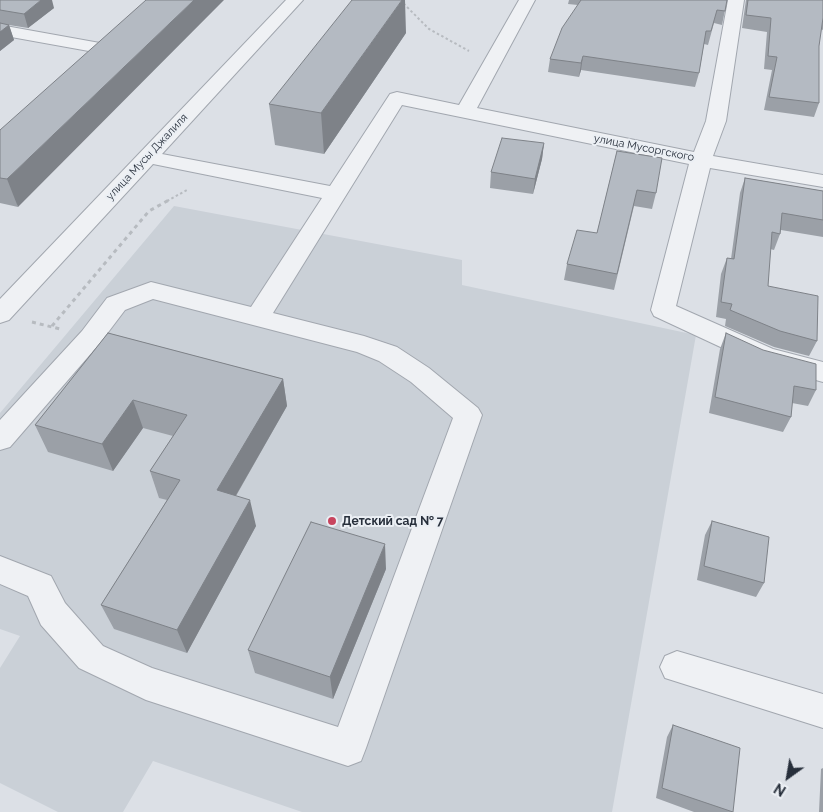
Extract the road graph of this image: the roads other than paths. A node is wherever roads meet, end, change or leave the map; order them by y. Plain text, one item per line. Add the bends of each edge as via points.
1 (295, 0) edge
2 (527, 0) edge
3 (736, 0) edge
4 (0, 30) edge
5 (96, 63) edge
6 (465, 112) junction
7 (147, 157) junction
8 (701, 160) junction
9 (823, 181) edge
10 (335, 194) junction
11 (0, 314) edge
12 (258, 318) junction
13 (823, 372) edge
14 (0, 439) edge
15 (0, 570) edge
16 (676, 667) dead end
17 (823, 711) edge

1 - 7 street, улица Мусы Джалиля
2 - 6 street
3 - 8 street via 716,121
4 - 5 street via 118,44
6 - 8 street, улица Мусоргского
6 - 10 street, улица Мусоргского via 397,98
7 - 10 street
7 - 11 street, улица Мусы Джалиля
8 - 9 street, улица Мусоргского
8 - 13 street via 663,310 766,357
10 - 12 street
12 - 14 street via 152,290 116,304 91,337
12 - 15 street via 388,354 420,375 468,415 348,748 146,683 91,656 53,614 40,586
16 - 17 street

